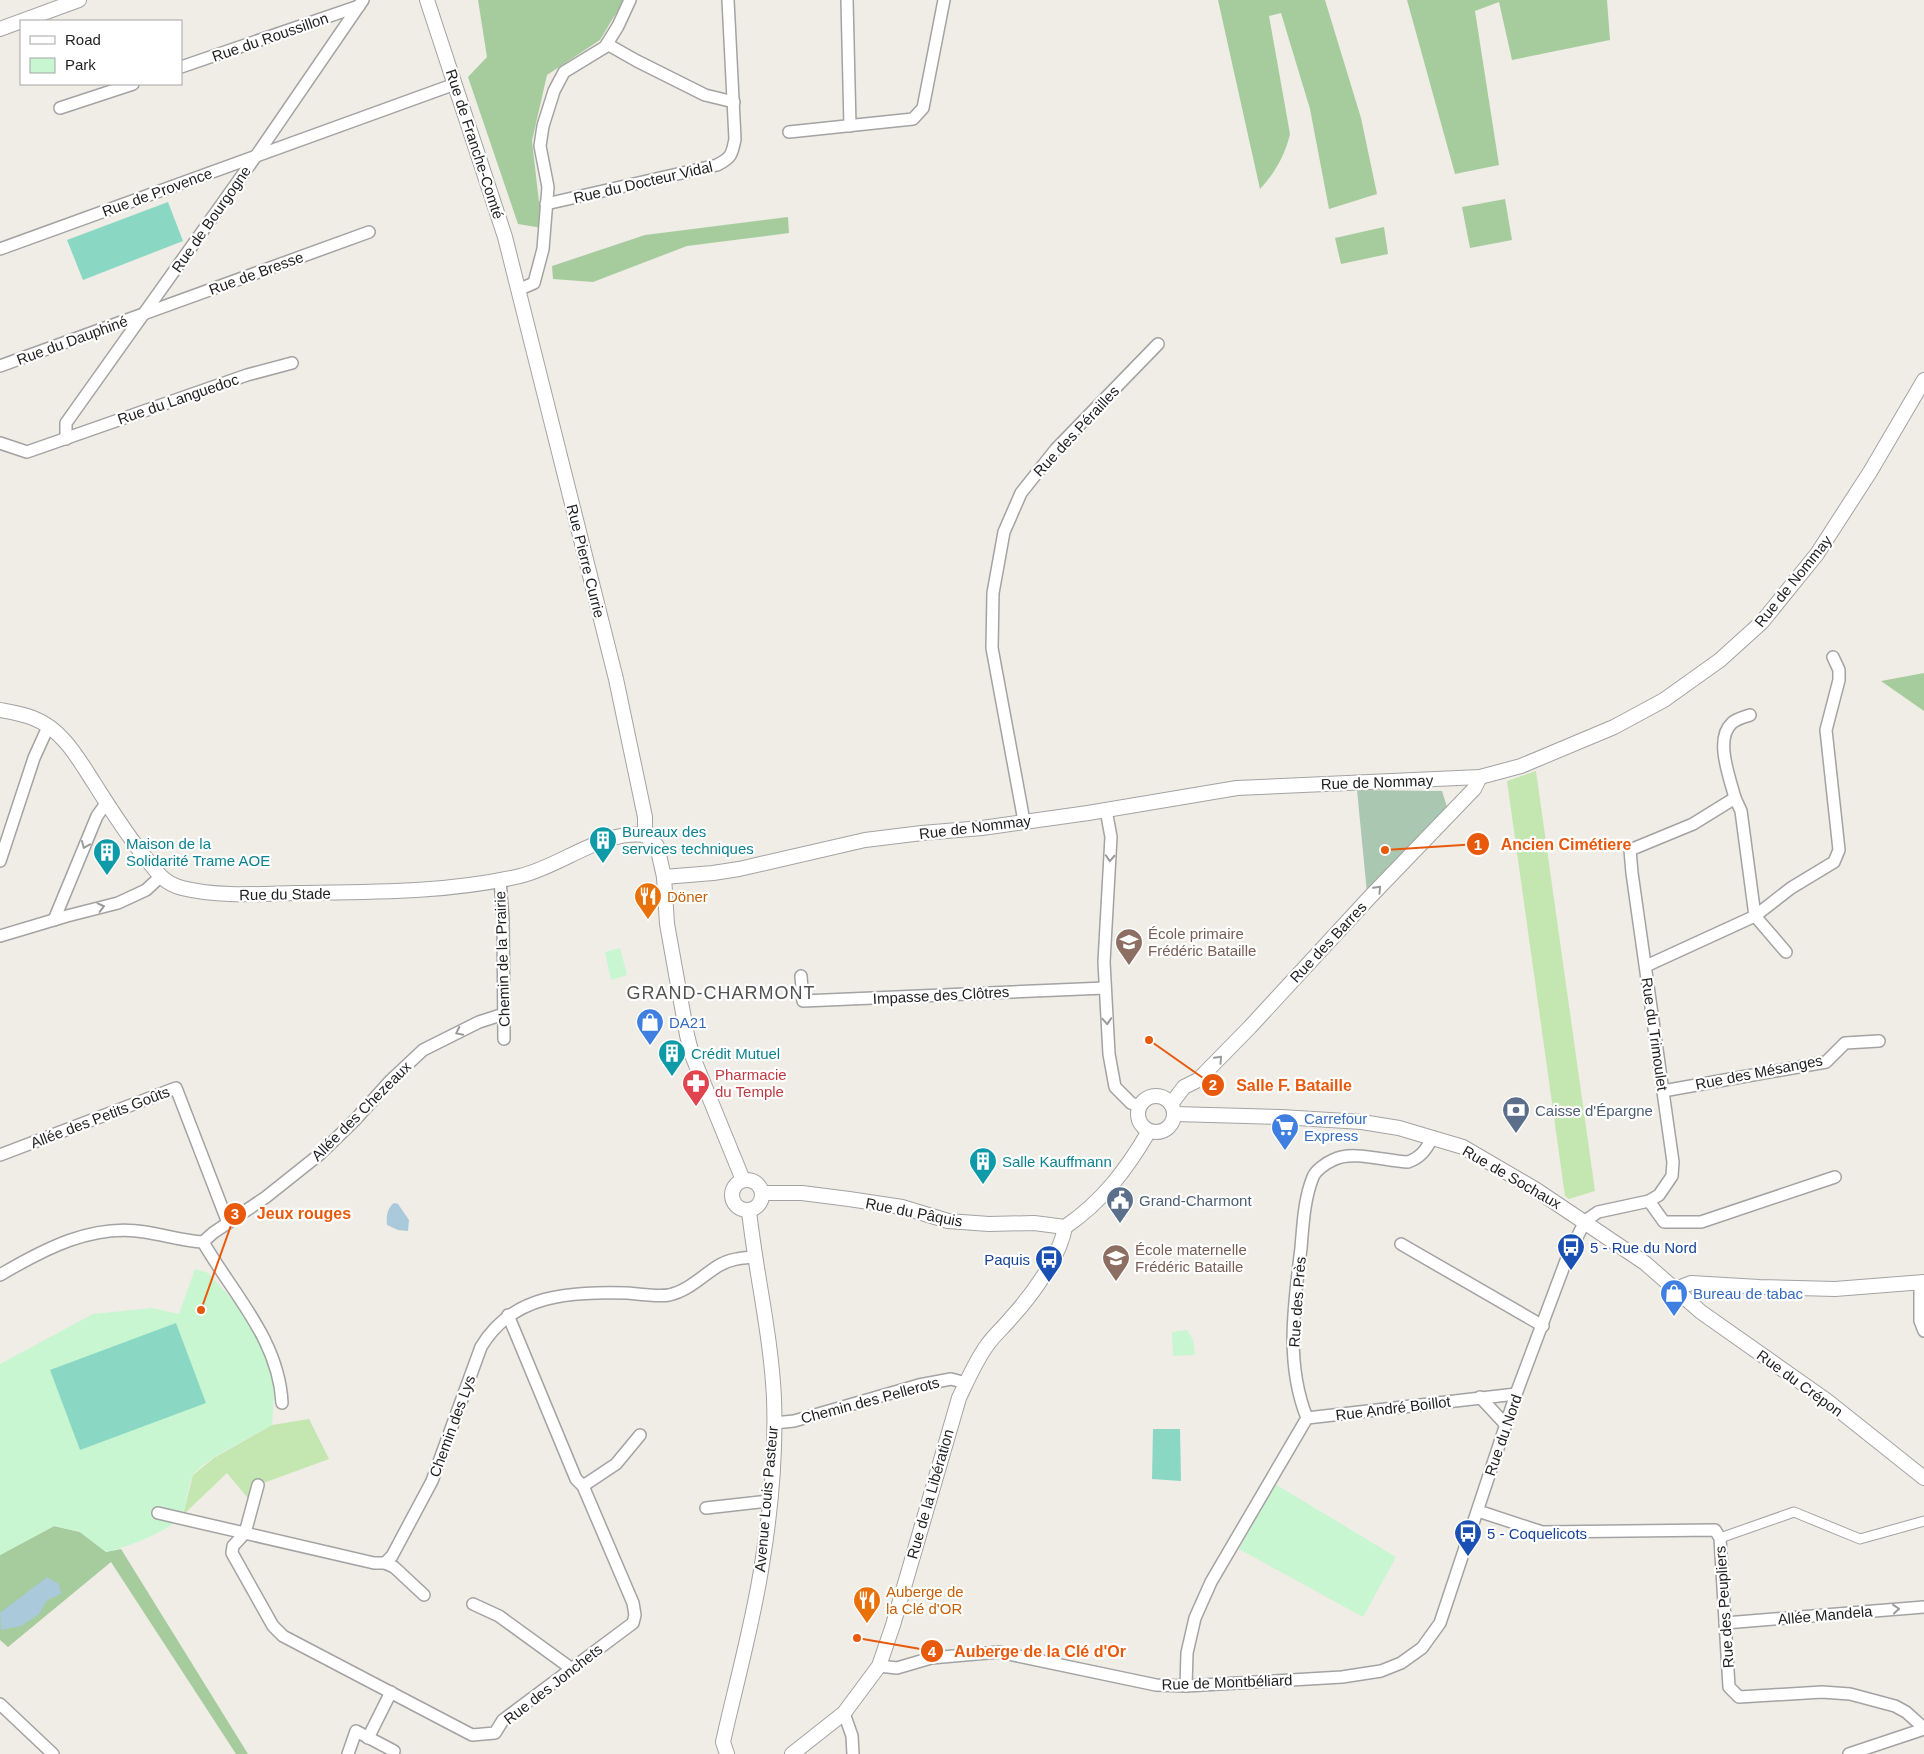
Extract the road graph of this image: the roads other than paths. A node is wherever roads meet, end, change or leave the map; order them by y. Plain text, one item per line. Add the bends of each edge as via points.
1 (79, 0) edge
2 (427, 0) edge
3 (630, 0) edge
4 (728, 0) edge
5 (847, 0) edge
6 (944, 0) edge
7 (361, 3) edge
8 (25, 20) edge
9 (20, 22) edge
10 (0, 29) edge
11 (607, 44) junction
12 (182, 67) edge
13 (455, 84) junction
14 (130, 85) edge
15 (734, 102) junction
16 (60, 108) dead end
17 (850, 126) junction
18 (789, 132) dead end
19 (256, 156) junction
20 (546, 204) junction
21 (369, 232) dead end
22 (0, 249) edge
23 (518, 290) junction
24 (143, 314) junction
25 (1158, 344) dead end
26 (292, 363) dead end
27 (0, 366) edge
28 (1924, 380) edge
29 (66, 439) junction
30 (0, 443) edge
31 (1833, 657) dead end
32 (0, 710) edge
33 (1750, 715) dead end
34 (48, 726) junction
35 (1480, 777) junction
36 (1735, 798) junction
37 (107, 802) junction
38 (1106, 810) junction
39 (1024, 821) junction
40 (645, 835) junction
41 (0, 861) edge
42 (160, 877) junction
43 (664, 877) junction
44 (500, 880) junction
45 (1755, 916) junction
46 (54, 920) junction
47 (0, 936) edge
48 (1786, 952) dead end
49 (1646, 966) junction
50 (801, 976) dead end
51 (1105, 988) junction
52 (504, 1014) junction
53 (504, 1039) dead end
54 (1879, 1041) dead end
55 (1663, 1091) junction
56 (1139, 1106) junction
57 (1173, 1109) junction
58 (1149, 1131) junction
59 (1433, 1137) junction
60 (0, 1155) edge
61 (1835, 1177) dead end
62 (743, 1180) junction
63 (762, 1193) junction
64 (1649, 1201) junction
65 (749, 1211) junction
66 (1585, 1221) junction
67 (228, 1223) junction
68 (1065, 1227) junction
69 (203, 1242) junction
70 (1401, 1244) dead end
71 (754, 1257) junction
72 (0, 1275) edge
73 (1922, 1282) edge
74 (1676, 1289) junction
75 (508, 1315) junction
76 (1543, 1326) junction
77 (1924, 1331) edge
78 (966, 1383) junction
79 (1516, 1394) junction
80 (1480, 1397) junction
81 (282, 1403) dead end
82 (1307, 1418) junction
83 (774, 1423) junction
84 (1506, 1425) junction
85 (640, 1434) dead end
86 (1924, 1478) edge
87 (258, 1485) dead end
88 (583, 1486) junction
89 (769, 1501) junction
90 (706, 1508) dead end
91 (1478, 1511) junction
92 (158, 1513) dead end
93 (1924, 1521) edge
94 (245, 1533) junction
95 (1720, 1538) junction
96 (385, 1563) junction
97 (424, 1595) dead end
98 (472, 1604) dead end
99 (1924, 1607) edge
100 (1725, 1623) junction
101 (1422, 1648) joint
102 (879, 1666) junction
103 (572, 1669) junction
104 (1186, 1686) junction
105 (391, 1692) junction
106 (0, 1704) edge
107 (844, 1713) junction
108 (1924, 1728) edge
109 (368, 1738) junction
110 (54, 1754) edge
111 (348, 1754) edge
112 (392, 1754) edge
113 (727, 1754) edge
114 (792, 1754) edge
115 (853, 1754) edge
116 (1849, 1754) edge

1 - 8 street
2 - 13 street, Rue de Franche-Comté
3 - 11 street
4 - 15 street, Rue du Docteur Vidal
5 - 17 street
6 - 17 street via 923,108 913,119
7 - 12 street, Rue du Roussillon
7 - 19 street, Rue de Bourgogne
9 - 10 street
11 - 15 street via 705,95
11 - 20 street via 564,72 558,81 540,146 548,187
13 - 19 street, Rue de Provence
13 - 23 street, Rue de Franche-Comté via 505,236
14 - 16 street
15 - 20 street, Rue du Docteur Vidal via 732,152 718,165
17 - 18 street
19 - 22 street, Rue de Provence
19 - 24 street, Rue de Bourgogne
20 - 23 street via 543,249 534,283
21 - 24 street, Rue de Bresse
23 - 40 street, Rue Pierre Currie via 616,679 645,817
24 - 27 street, Rue du Dauphiné
24 - 29 street, Rue de Bourgogne via 66,423
25 - 39 street, Rue des Pérailles via 1056,449 1021,493 1004,532 993,594 992,648
26 - 29 street, Rue du Languedoc via 247,375
28 - 35 street, Rue de Nommay via 1817,554 1742,642 1686,686 1614,727 1521,766
29 - 30 street via 27,452
31 - 45 street via 1839,670 1839,680 1826,730 1839,850 1834,862 1791,888
32 - 34 street, Rue du Stade via 34,718
33 - 36 street via 1732,722 1722,743
34 - 37 street, Rue du Stade via 69,744
34 - 41 street
35 - 38 street, Rue de Nommay via 1237,788
57 -> 35 street, Rue des Barres via 1184,1087 1198,1080 1250,1027 1474,789
36 - 45 street via 1741,811
36 - 49 street, Rue du Trimoulet via 1693,824 1630,850
37 - 42 street, Rue du Stade via 135,846
37 -> 46 street via 97,816
38 - 39 street, Rue de Nommay
38 -> 51 street via 1111,837
39 - 43 street, Rue de Nommay via 865,840 739,869
40 - 43 street via 657,846
40 - 44 street, Rue du Stade via 632,833 606,840 533,872
42 - 44 street, Rue du Stade via 179,887 200,892 232,894 380,892
46 -> 42 street via 118,903 146,890
43 - 62 street via 667,924 692,1055
44 - 52 street, Chemin de la Prairie
45 - 48 street
45 - 49 street
46 - 47 street
49 - 55 street, Rue du Trimoulet
50 - 51 street, Impasse des Clôtres via 803,1001
51 -> 56 street via 1109,1054 1115,1087 1131,1103
52 - 53 street, Chemin de la Prairie
52 -> 67 street, Allée des Chezeaux via 479,1022 423,1050 320,1154
54 - 55 street, Rue des Mésanges via 1845,1043 1826,1062
55 - 64 street, Rue du Trimoulet via 1672,1176 1659,1195
56 - 57 street via 1150,1096 1163,1097
56 - 58 street via 1137,1113 1141,1124
57 - 58 street via 1168,1127 1161,1132
57 - 59 street, Rue de Sochaux via 1362,1122
58 - 68 street via 1126,1169 1101,1198
59 - 66 street, Rue de Sochaux via 1470,1151
59 - 82 street, Rue des Près via 1424,1153 1408,1162 1346,1155 1332,1160 1314,1175 1305,1214 1293,1329 1295,1379
60 - 67 street, Allée des Petits Goûts via 176,1088
61 - 64 street via 1701,1222 1664,1222
62 - 63 street via 759,1185
62 - 65 street via 735,1185 731,1194 733,1203 740,1210
63 - 65 street via 762,1201 757,1208
63 - 68 street, Rue du Pâquis via 802,1193 849,1199 902,1207 948,1221
64 - 66 street via 1598,1212
65 - 71 street, Avenue Louis Pasteur
66 - 74 street, Rue de Sochaux
66 - 76 street, Rue du Nord via 1567,1258
67 - 69 street, Allée des Chezeaux
68 - 78 street, Rue de la Libération via 1064,1236 1039,1281 988,1343
69 - 72 street via 145,1232 104,1232 79,1237 46,1250
69 - 81 street via 265,1340 278,1373
70 - 76 street
71 - 75 street, Chemin des Lys via 725,1262 694,1284 668,1295 624,1293 544,1298
71 - 83 street, Avenue Louis Pasteur via 767,1330
73 - 74 street via 1835,1289 1691,1284
73 - 77 street via 1920,1321
74 - 86 street, Rue du Crépon via 1701,1312 1826,1400
75 - 88 street, Rue des Jonchets via 576,1479
75 - 96 street, Chemin des Lys via 481,1347 432,1480 392,1556
76 - 79 street, Rue du Nord
78 - 83 street, Chemin des Pellerots via 951,1378 794,1421
78 - 102 street, Rue de la Libération via 957,1403
79 - 80 street, Rue André Boillot
79 - 84 street, Rue du Nord
80 - 82 street, Rue André Boillot
80 - 84 street
82 - 104 street via 1194,1618 1187,1654
83 - 89 street, Avenue Louis Pasteur
84 - 91 street, Rue du Nord
85 - 88 street via 616,1464
87 - 94 street
88 - 103 street, Rue des Jonchets via 633,1603 635,1615 633,1623
89 - 90 street
89 - 113 street, Avenue Louis Pasteur via 762,1564 723,1742
91 - 95 street, Rue des Peupliers via 1542,1532 1715,1530
91 - 101 street, Rue du Nord via 1440,1623
92 - 94 street
93 - 95 street via 1860,1539 1794,1512
94 - 96 street
94 - 105 street, Rue des Jonchets via 233,1546 232,1554 273,1626 283,1636
95 - 100 street, Rue des Peupliers
96 - 97 street via 394,1567
98 - 103 street via 499,1616
100 -> 99 street, Allée Mandela
100 - 108 street, Rue des Peupliers via 1730,1687 1739,1697 1822,1692 1850,1694 1894,1706
101 - 104 street, Rue de Montbéliard via 1401,1663 1381,1671 1333,1678
102 - 104 street, Rue de Montbéliard via 896,1668 931,1658 999,1652 1156,1685
102 - 107 street, Rue de la Libération
103 - 105 street, Rue des Jonchets via 503,1720 495,1733 472,1735
105 - 109 street
106 - 110 street
107 - 114 street, Rue de la Libération
107 - 115 street via 852,1736
108 - 116 street
109 - 111 street via 356,1731
109 - 112 street via 394,1751

